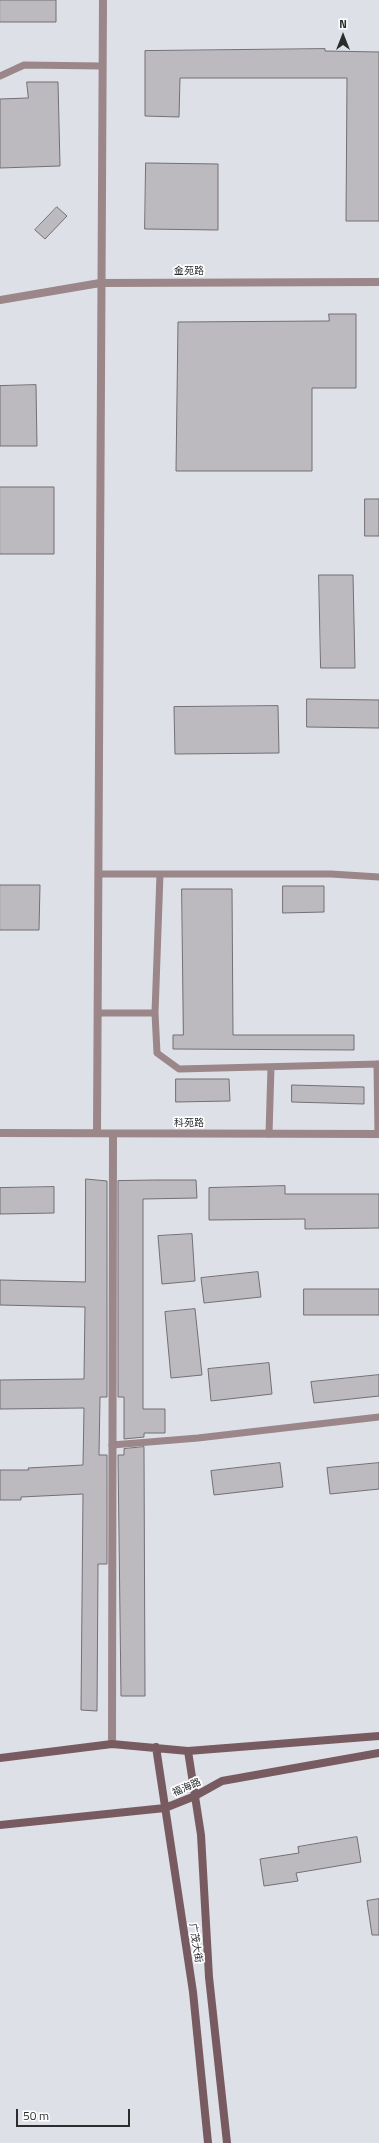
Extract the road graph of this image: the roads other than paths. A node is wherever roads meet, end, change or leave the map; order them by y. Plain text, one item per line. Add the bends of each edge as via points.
1 (103, 0) edge
2 (102, 66) junction
3 (0, 76) edge
4 (100, 282) junction
5 (379, 282) edge
6 (0, 300) edge
7 (100, 874) junction
8 (160, 874) junction
9 (379, 877) edge
10 (98, 1013) junction
11 (155, 1013) junction
12 (378, 1064) edge
13 (271, 1067) junction
14 (0, 1133) edge
15 (97, 1134) junction
16 (113, 1134) junction
17 (269, 1134) junction
18 (378, 1134) edge
19 (379, 1417) edge
20 (112, 1444) junction
21 (379, 1736) edge
22 (112, 1744) junction
23 (156, 1747) junction
24 (188, 1750) junction
25 (379, 1753) edge
26 (0, 1758) edge
27 (195, 1796) junction
28 (165, 1808) junction
29 (0, 1825) edge
30 (208, 2143) edge
31 (227, 2143) edge

1 - 2 street
2 - 3 lane via 24,65
2 - 4 street
4 - 5 street, 金苑路
4 - 6 street, 金苑路
4 - 7 street
7 - 8 lane
7 - 10 street
8 - 9 lane via 331,874
8 - 11 lane
10 - 11 lane
10 - 15 street
11 - 13 lane via 157,1053 179,1069
12 - 13 lane
12 - 18 lane
13 - 17 lane
14 - 15 street, 科苑路
15 - 16 street, 科苑路
16 - 17 street, 科苑路
16 - 20 street
17 - 18 street, 科苑路
19 - 20 lane via 198,1438
20 - 22 street
21 - 24 main road
22 - 23 main road
22 - 26 main road
23 - 24 main road
23 - 28 main road, 广茂大街
24 - 27 main road, 广茂大街
25 - 27 main road, 福海路 via 222,1781
27 - 28 main road, 福海路
27 - 31 main road, 广茂大街 via 201,1835 209,1977
28 - 29 main road, 福海路
28 - 30 main road, 广茂大街 via 193,1992

